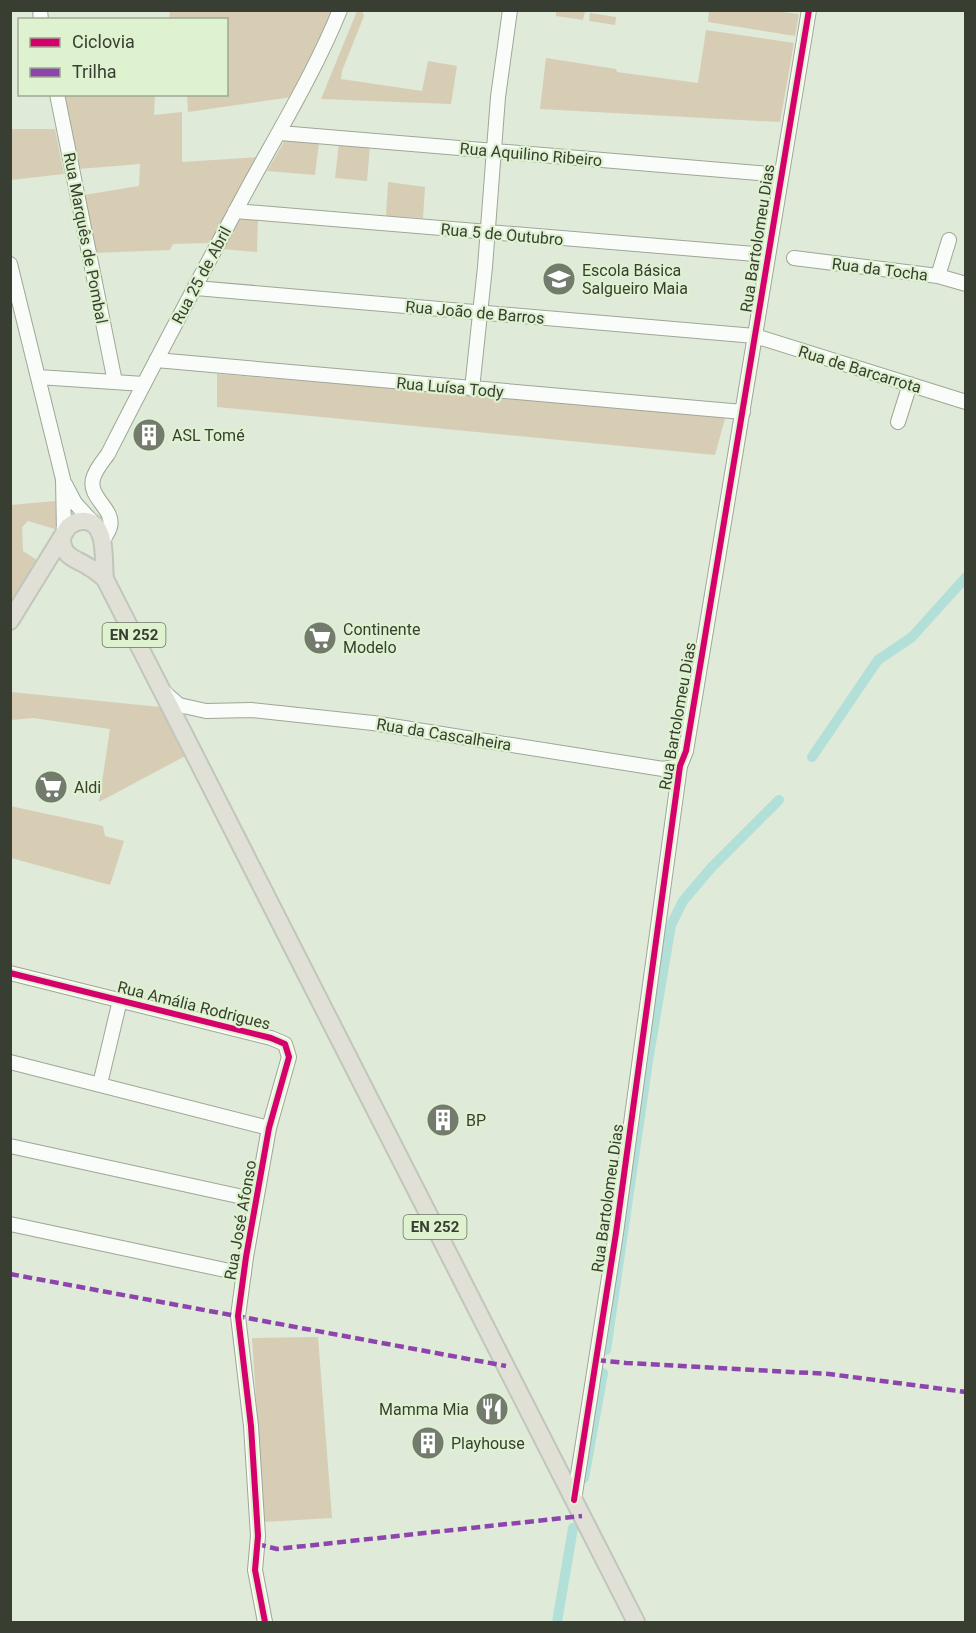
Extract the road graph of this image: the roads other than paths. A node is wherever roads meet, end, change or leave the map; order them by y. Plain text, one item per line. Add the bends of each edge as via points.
1 (340, 10) edge
2 (510, 10) edge
3 (808, 10) edge
4 (57, 96) edge
5 (280, 133) junction
6 (494, 151) junction
7 (781, 175) junction
8 (235, 211) junction
9 (488, 232) junction
10 (949, 240) dead end
11 (768, 255) junction
12 (794, 258) dead end
13 (10, 264) edge
14 (938, 276) junction
15 (966, 284) edge
16 (196, 288) junction
17 (480, 313) junction
18 (755, 336) junction
19 (156, 360) junction
20 (38, 377) junction
21 (115, 382) junction
22 (144, 384) junction
23 (910, 384) junction
24 (472, 389) junction
25 (966, 402) edge
26 (743, 412) junction
27 (898, 422) dead end
28 (63, 479) junction
29 (63, 535) junction
30 (101, 538) junction
31 (78, 561) junction
32 (105, 579) junction
33 (37, 581) junction
34 (10, 621) edge
35 (162, 691) junction
36 (206, 711) junction
37 (185, 735) junction
38 (680, 766) junction
39 (10, 973) edge
40 (120, 1000) junction
41 (10, 1062) edge
42 (100, 1084) junction
43 (269, 1128) junction
44 (10, 1146) edge
45 (256, 1200) junction
46 (10, 1224) edge
47 (244, 1274) junction
48 (574, 1500) junction
49 (265, 1623) edge
50 (636, 1623) edge

1 - 5 street, Rua 25 de Abril
2 - 6 street
3 - 7 street, Rua Bartolomeu Dias
4 - 21 street, Rua Marquês de Pombal
5 - 6 street, Rua Aquilino Ribeiro
5 - 8 street, Rua 25 de Abril
6 - 7 street, Rua Aquilino Ribeiro
6 - 9 street
7 - 11 street, Rua Bartolomeu Dias
8 - 9 street, Rua 5 de Outubro
8 - 16 street, Rua 25 de Abril
9 - 11 street, Rua 5 de Outubro
9 - 17 street
10 - 14 street
11 - 18 street, Rua Bartolomeu Dias
12 - 14 street, Rua da Tocha
13 - 20 street
14 - 15 street, Rua da Tocha
16 - 17 street, Rua João de Barros
16 - 19 street, Rua 25 de Abril
17 - 18 street, Rua João de Barros
17 - 24 street
18 - 23 street, Rua de Barcarrota
18 - 26 street, Rua Bartolomeu Dias
19 - 22 street, Rua 25 de Abril
19 - 24 street, Rua Luísa Tody
20 - 21 street
20 - 28 street
21 - 22 street
22 - 30 street, Rua 25 de Abril via 93,478 95,495 110,518 110,526
23 - 25 street, Rua de Barcarrota
23 - 27 street
24 - 26 street, Rua Luísa Tody
26 - 38 street, Rua Bartolomeu Dias via 686,751
28 - 29 street
28 - 30 street
29 - 30 main road via 79,521 91,523
29 - 31 main road, EN 252 via 65,552
29 - 33 main road
30 - 31 main road via 97,556
30 - 32 main road, EN 252
31 - 32 main road, EN 252
31 - 33 main road via 57,567
32 - 35 main road, EN 252
33 - 34 main road
35 - 36 street, Rua da Cascalheira via 179,705
35 - 37 main road, EN 252
36 - 37 street via 187,720
36 - 38 street, Rua da Cascalheira via 251,710 373,723 663,769
37 - 48 main road, EN 252
38 - 48 street, Rua Bartolomeu Dias via 616,1233
39 - 40 street, Rua Amália Rodrigues
40 - 42 street
40 - 43 street, Rua Amália Rodrigues via 285,1044 289,1057
41 - 42 street
42 - 43 street
43 - 45 street, Rua José Afonso
44 - 45 street
45 - 47 street, Rua José Afonso
46 - 47 street
47 - 49 street, Rua José Afonso via 238,1316 251,1426 258,1536 255,1570
48 - 50 main road, EN 252

